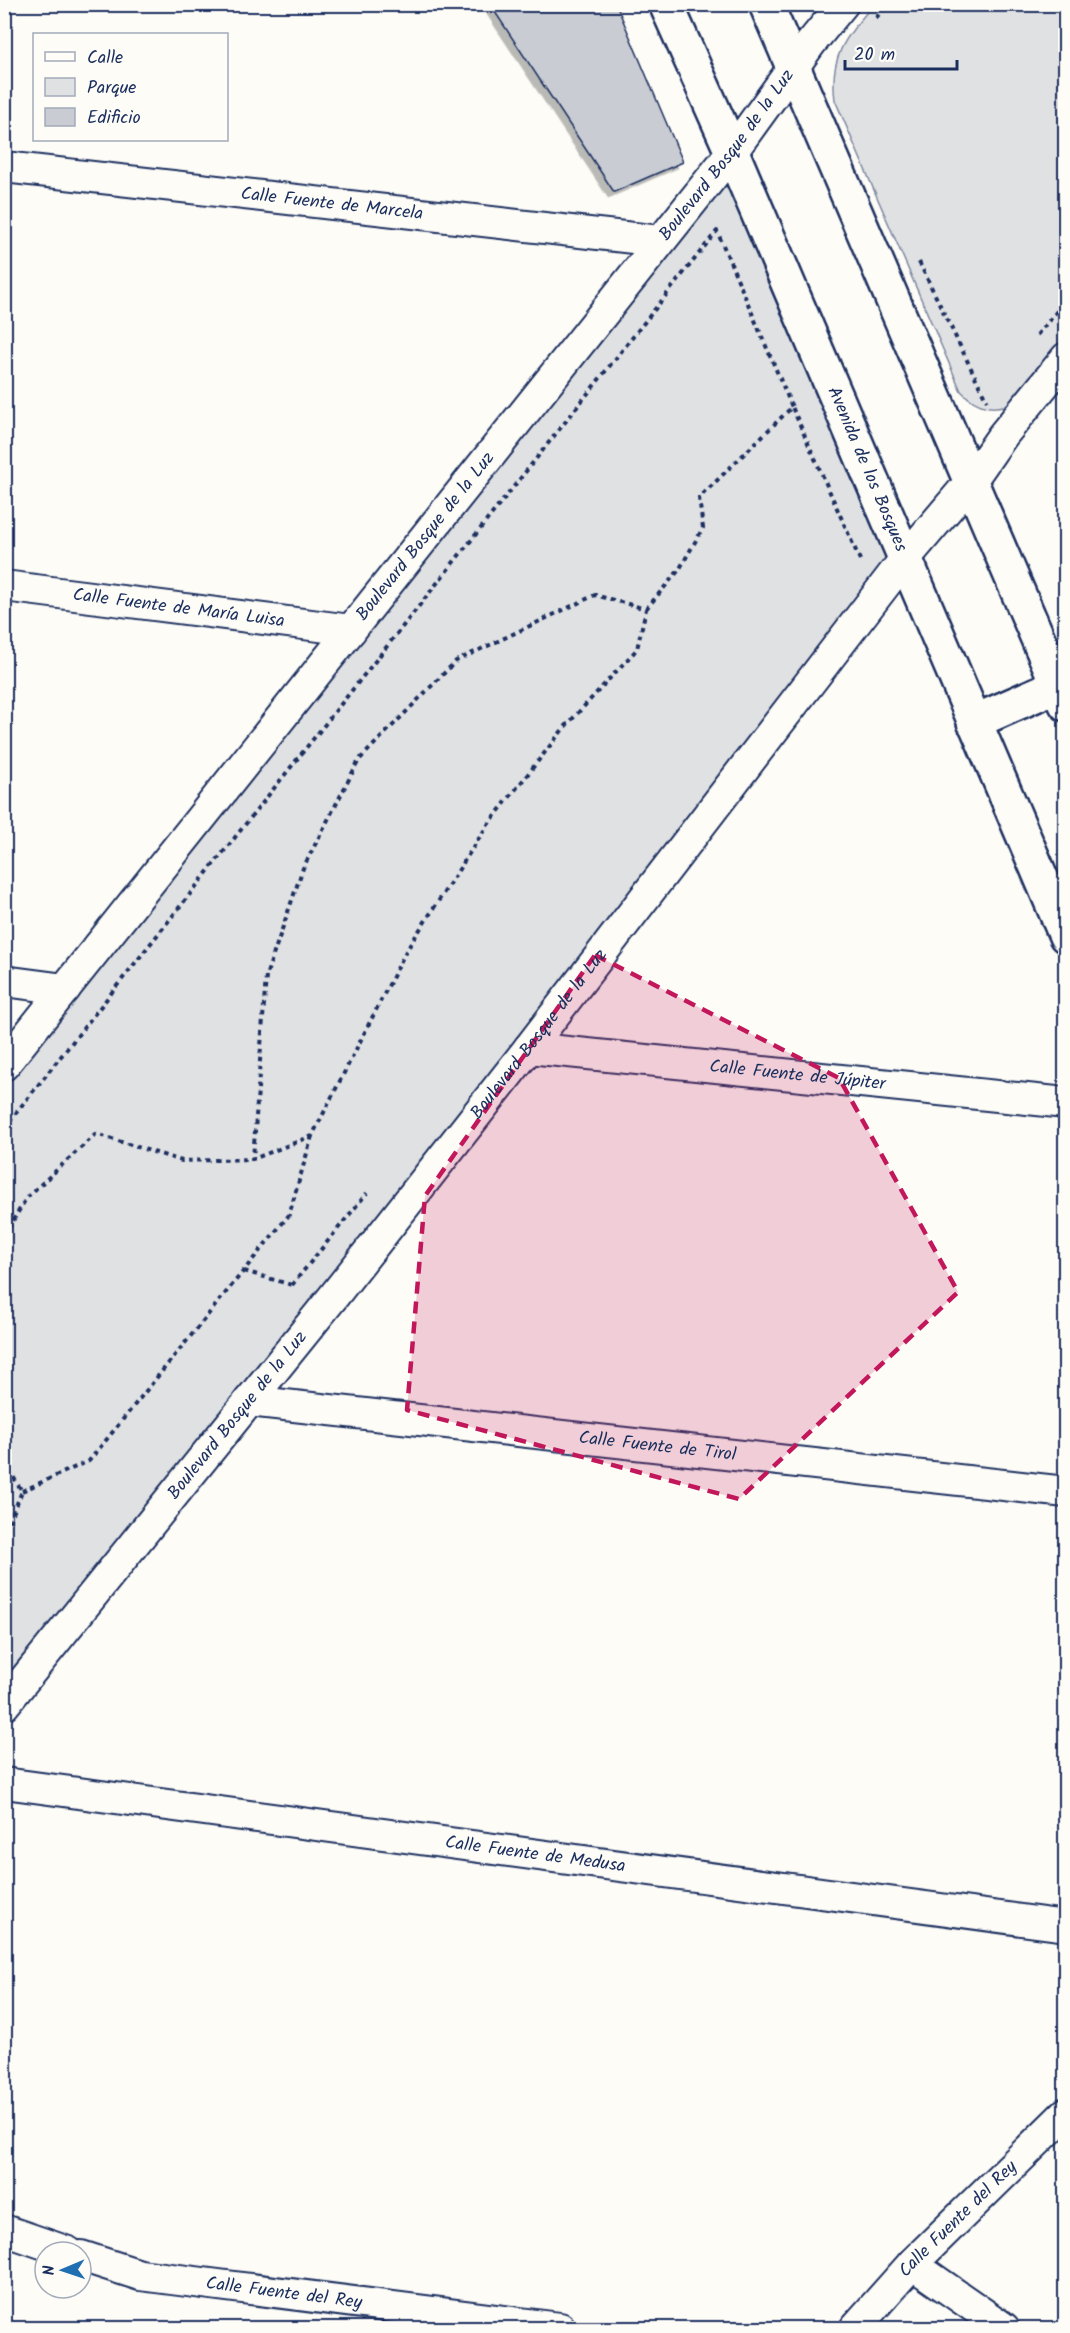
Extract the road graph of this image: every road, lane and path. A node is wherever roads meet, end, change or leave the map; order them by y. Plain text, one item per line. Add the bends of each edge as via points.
1 (666, 4) edge
2 (766, 4) edge
3 (843, 4) edge
4 (792, 69) junction
5 (732, 152) junction
6 (4, 167) edge
7 (660, 242) junction
8 (1065, 358) edge
9 (792, 407) junction
10 (971, 481) junction
11 (904, 560) junction
12 (862, 565) dead end
13 (4, 586) edge
14 (646, 609) junction
15 (351, 630) junction
16 (1061, 695) edge
17 (974, 722) junction
18 (1065, 936) edge
19 (4, 981) edge
20 (65, 989) junction
21 (529, 1048) junction
22 (4, 1065) edge
23 (1065, 1103) edge
24 (4, 1128) edge
25 (312, 1136) junction
26 (253, 1159) junction
27 (375, 1184) dead end
28 (4, 1236) edge
29 (244, 1271) junction
30 (292, 1285) junction
31 (333, 1297) junction
32 (249, 1401) junction
33 (4, 1462) edge
34 (22, 1491) junction
35 (1065, 1492) edge
36 (4, 1536) edge
37 (4, 1705) edge
38 (4, 1783) edge
39 (1065, 1926) edge
40 (1065, 2113) edge
41 (4, 2230) edge
42 (33, 2240) edge
43 (93, 2260) edge
44 (912, 2264) junction
45 (560, 2328) edge
46 (855, 2328) edge
47 (1004, 2328) edge

1 - 5 main road, Avenida de los Bosques
2 - 4 main road
3 - 4 street, Boulevard Bosque de la Luz
4 - 5 street, Boulevard Bosque de la Luz
4 - 10 main road
5 - 7 street, Boulevard Bosque de la Luz
5 - 11 main road, Avenida de los Bosques
6 - 7 street, Calle Fuente de Marcela
7 - 15 street, Boulevard Bosque de la Luz
8 - 10 street, Boulevard Bosque de la Luz
9 - 12 path
9 - 14 path via 699,498 703,528 680,570
9 - 24 path via 717,231
10 - 11 street, Boulevard Bosque de la Luz
10 - 16 main road
11 - 17 main road, Avenida de los Bosques
11 - 21 street, Boulevard Bosque de la Luz
13 - 15 street, Calle Fuente de María Luisa
14 - 25 path via 637,649 564,728 487,826 406,951
14 - 26 path via 595,595 456,661 359,760 303,868 266,976
15 - 20 street, Boulevard Bosque de la Luz
16 - 17 main road
17 - 18 main road, Avenida de los Bosques
19 - 20 street
20 - 22 street, Boulevard Bosque de la Luz
21 - 23 street, Calle Fuente de Júpiter
21 - 31 street, Boulevard Bosque de la Luz
25 - 26 path
25 - 29 path via 289,1215
26 - 28 path via 182,1161 96,1134 27,1197
27 - 30 path
29 - 30 path
29 - 34 path via 89,1461
30 - 31 path
31 - 32 street, Boulevard Bosque de la Luz
32 - 35 street, Calle Fuente de Tirol
32 - 37 street, Boulevard Bosque de la Luz
33 - 34 path
34 - 36 path
38 - 39 street, Calle Fuente de Medusa
40 - 44 street, Calle Fuente del Rey
41 - 42 street
43 - 45 street, Calle Fuente del Rey via 140,2275
44 - 46 street, Calle Fuente del Rey
44 - 47 street

